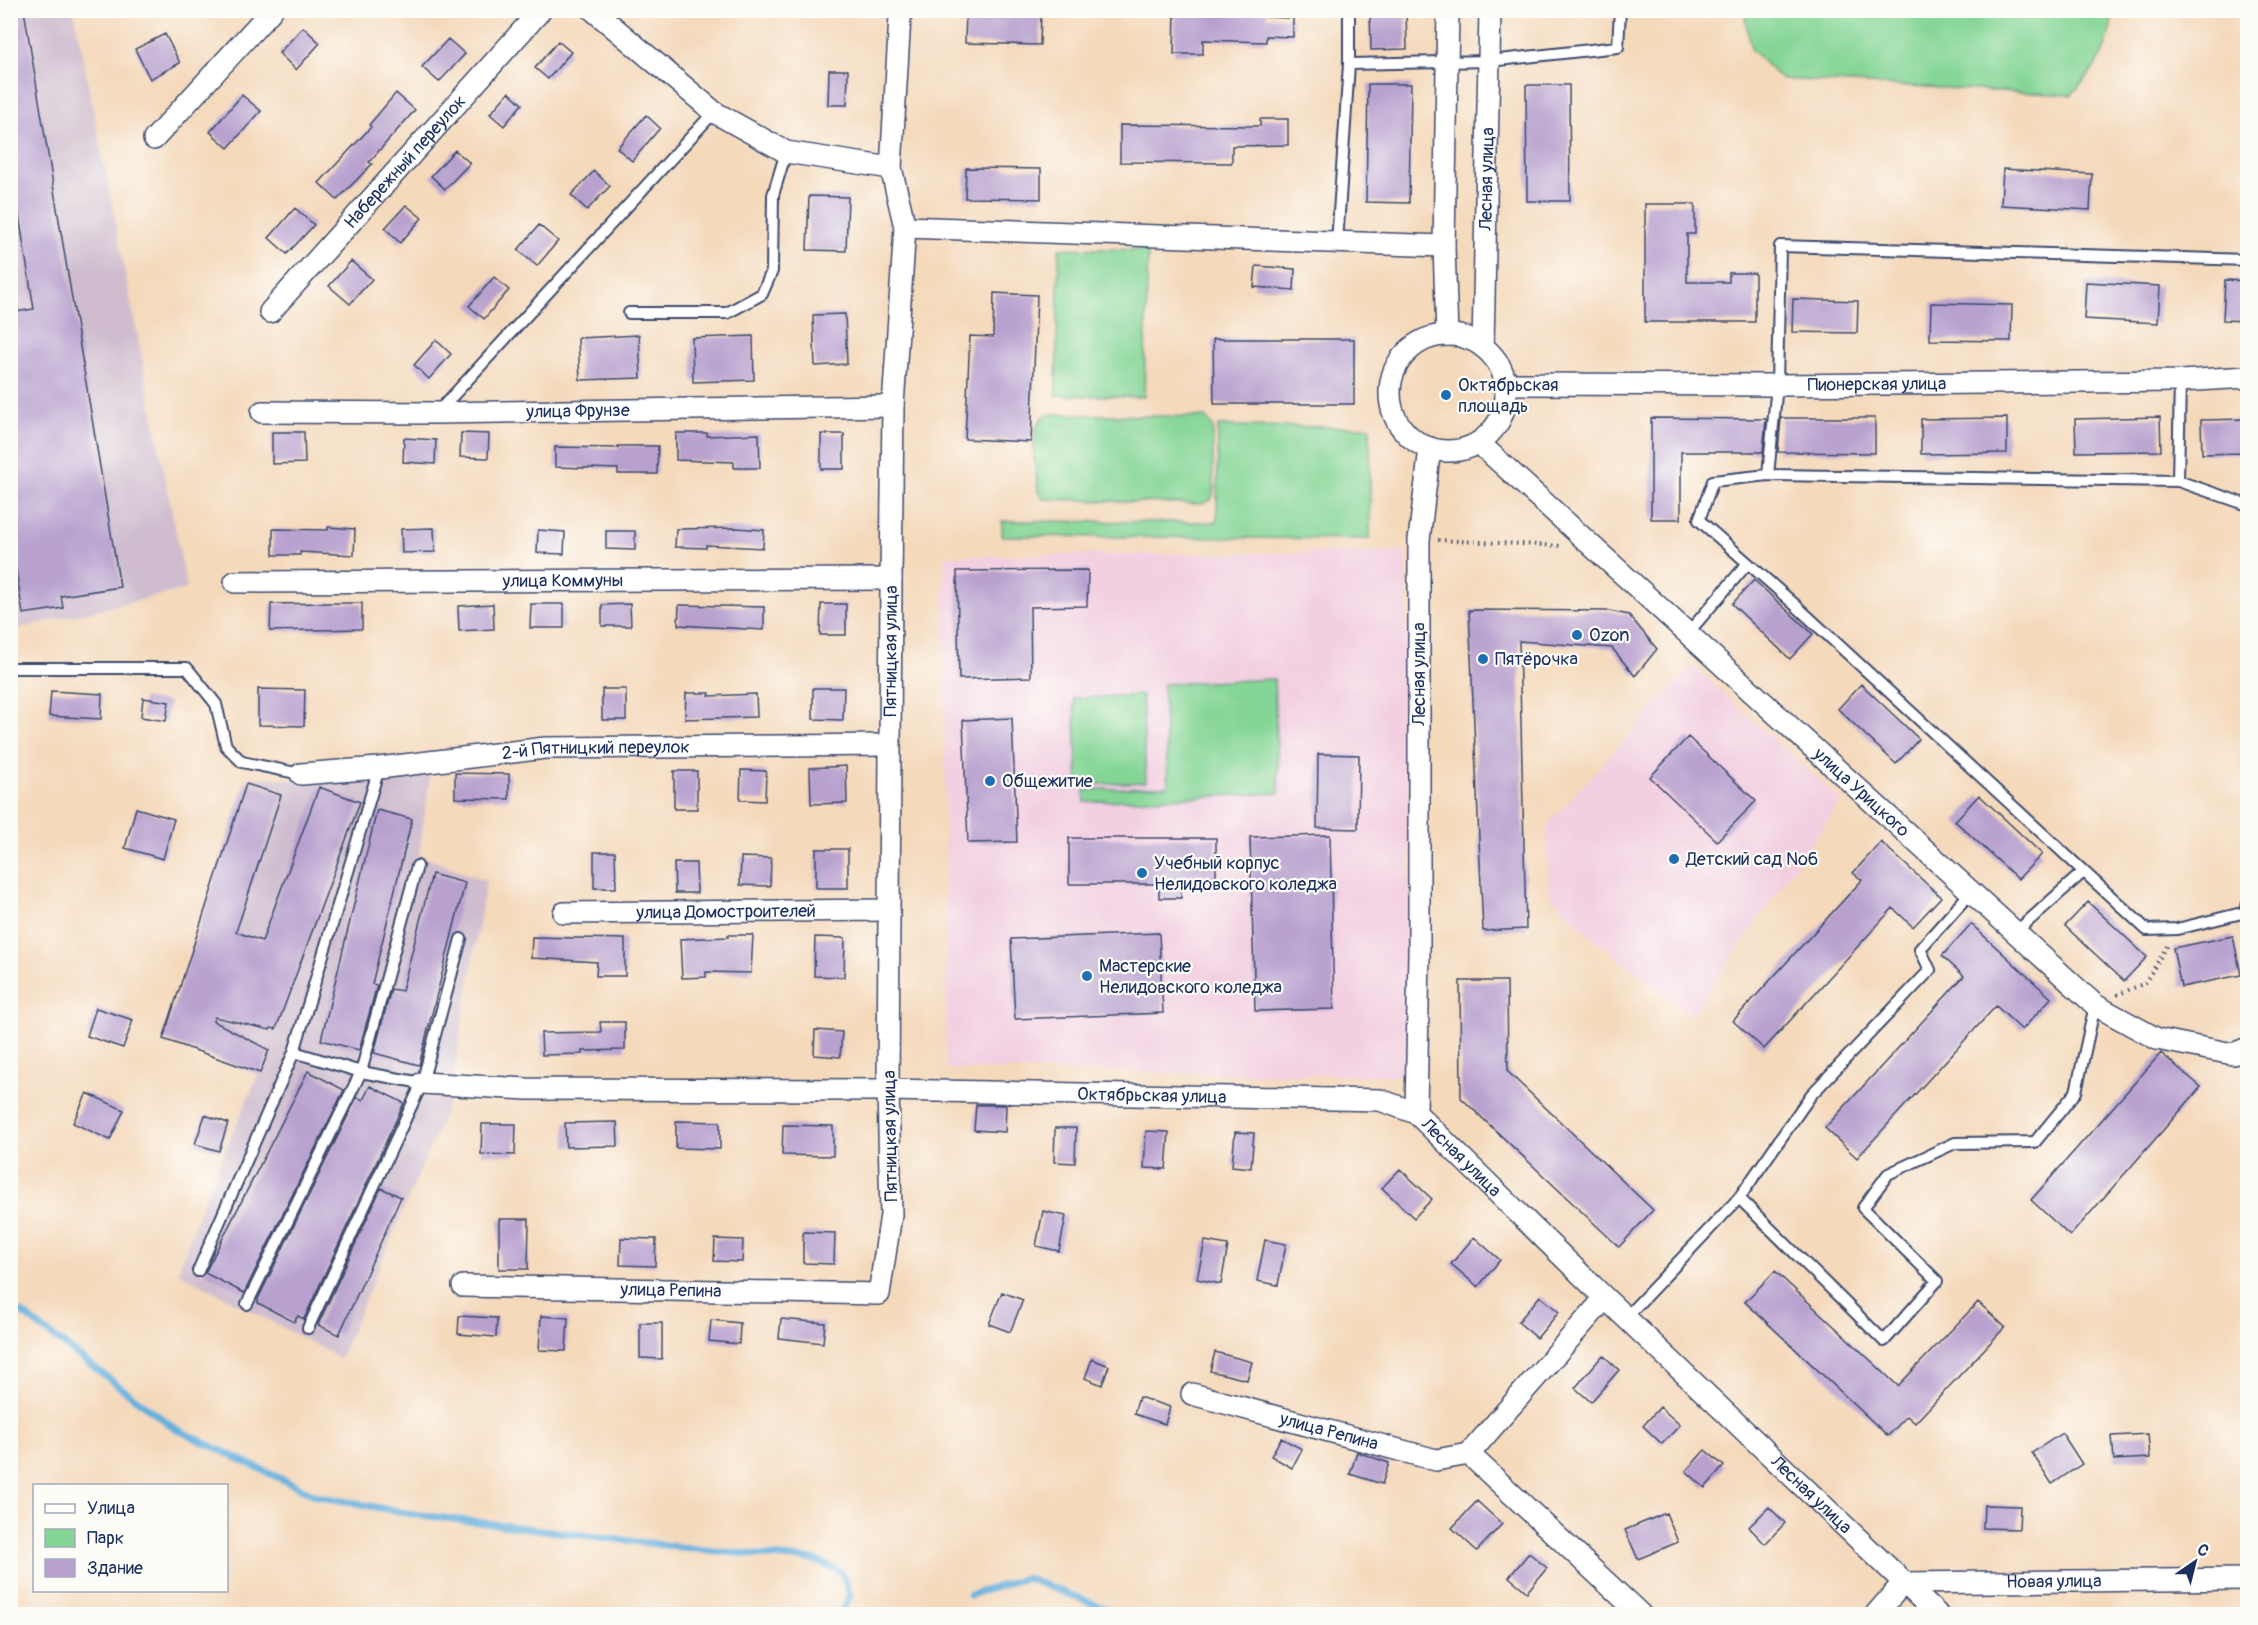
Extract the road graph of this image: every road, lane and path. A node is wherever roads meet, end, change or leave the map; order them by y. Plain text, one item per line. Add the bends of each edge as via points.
1 (272, 10) edge
2 (541, 10) edge
3 (593, 10) edge
4 (905, 10) edge
5 (1348, 10) edge
6 (1448, 10) edge
7 (1490, 10) edge
8 (1620, 10) edge
9 (1447, 61) junction
10 (1490, 61) junction
11 (1349, 64) junction
12 (714, 112) junction
13 (154, 139) dead end
14 (786, 152) junction
15 (891, 168) junction
16 (904, 226) junction
17 (1337, 243) junction
18 (1443, 246) junction
19 (2247, 260) edge
20 (270, 312) dead end
21 (629, 313) dead end
22 (1447, 335) junction
23 (1483, 347) junction
24 (2247, 376) edge
25 (2180, 381) junction
26 (1505, 384) junction
27 (1777, 385) junction
28 (894, 406) junction
29 (262, 412) dead end
30 (437, 413) junction
31 (1479, 443) junction
32 (1430, 448) junction
33 (1768, 475) junction
34 (2178, 481) junction
35 (2247, 505) edge
36 (1419, 540) junction
37 (1596, 548) junction
38 (1748, 563) junction
39 (891, 579) junction
40 (236, 582) dead end
41 (1688, 633) junction
42 (10, 668) edge
43 (889, 745) junction
44 (379, 768) junction
45 (302, 774) joint
46 (417, 866) dead end
47 (2082, 873) junction
48 (1971, 892) junction
49 (2247, 903) edge
50 (889, 910) junction
51 (564, 913) dead end
52 (2177, 929) junction
53 (2016, 932) junction
54 (461, 939) dead end
55 (2095, 1005) junction
56 (2247, 1048) edge
57 (294, 1052) junction
58 (362, 1072) junction
59 (422, 1083) junction
60 (888, 1090) junction
61 (1416, 1113) junction
62 (1739, 1198) junction
63 (198, 1272) dead end
64 (463, 1286) dead end
65 (879, 1293) joint
66 (1605, 1299) junction
67 (247, 1304) dead end
68 (1627, 1316) junction
69 (308, 1328) dead end
70 (1192, 1394) dead end
71 (1469, 1454) junction
72 (2247, 1579) edge
73 (1904, 1583) junction
74 (1640, 1614) edge
75 (1876, 1614) edge
76 (1937, 1614) edge

1 - 13 street
2 - 20 street, Набережный переулок
3 - 12 street
4 - 15 street, Пятницкая улица via 900,17
5 - 11 lane
6 - 9 street
7 - 10 street, Лесная улица
8 - 10 lane via 1618,47
9 - 10 lane
9 - 11 lane
9 - 18 street
10 - 23 street, Лесная улица
11 - 17 lane
12 - 14 street
12 - 30 lane
14 - 15 street
14 - 21 lane via 773,195 772,271 762,294 728,313
15 - 16 street, Пятницкая улица
16 - 17 street
16 - 28 street, Пятницкая улица
17 - 18 street
18 - 22 street
19 - 27 lane via 1780,246
22 - 23 street via 1466,338
22 - 32 street via 1428,339 1411,349 1398,364 1391,382 1396,420 1408,435
23 - 26 street via 1496,360
24 - 25 street, Пионерская улица
25 - 27 street, Пионерская улица
25 - 34 lane
26 - 27 street, Пионерская улица
26 - 31 street via 1503,414
27 - 33 lane
28 - 30 street, улица Фрунзе
28 - 39 street, Пятницкая улица
29 - 30 street, улица Фрунзе
31 - 32 street via 1443,452
31 - 37 street, улица Урицкого
32 - 36 street, Лесная улица
33 - 34 lane
33 - 38 lane via 1713,481 1699,520
34 - 35 lane
36 - 37 path
36 - 61 street, Лесная улица
37 - 41 street, улица Урицкого
38 - 41 lane
38 - 47 lane
39 - 40 street, улица Коммуны
39 - 43 street, Пятницкая улица
41 - 48 street, улица Урицкого
42 - 45 lane via 187,668 216,704 226,746 242,762
43 - 44 street, 2-й Пятницкий переулок via 545,748
43 - 50 street, Пятницкая улица
44 - 45 street, 2-й Пятницкий переулок
44 - 57 lane
46 - 58 lane
47 - 52 lane via 2147,930
47 - 53 lane
48 - 53 street, улица Урицкого
48 - 62 lane via 1920,949 1930,970 1811,1095
49 - 52 lane via 2246,912
50 - 51 street, улица Домостроителей
50 - 60 street, Пятницкая улица
52 - 55 path via 2145,982
53 - 55 street, улица Урицкого
54 - 59 lane
55 - 56 street, улица Урицкого via 2157,1039 2233,1054
55 - 62 lane via 2076,1092 2035,1142 1955,1143 1888,1174 1863,1208 1937,1281 1884,1341
57 - 58 lane
57 - 63 lane
58 - 59 lane
58 - 67 lane
59 - 60 street, Октябрьская улица via 527,1089
59 - 69 lane
60 - 61 street, Октябрьская улица via 1380,1100
60 - 65 street, Пятницкая улица via 891,1215
61 - 66 street, Лесная улица
62 - 68 lane
64 - 65 street, улица Репина
66 - 68 street, Лесная улица
66 - 71 street
68 - 73 street, Лесная улица
70 - 71 street, улица Репина via 1436,1460
71 - 74 street
72 - 73 street, Новая улица
73 - 75 street
73 - 76 street, Лесная улица

